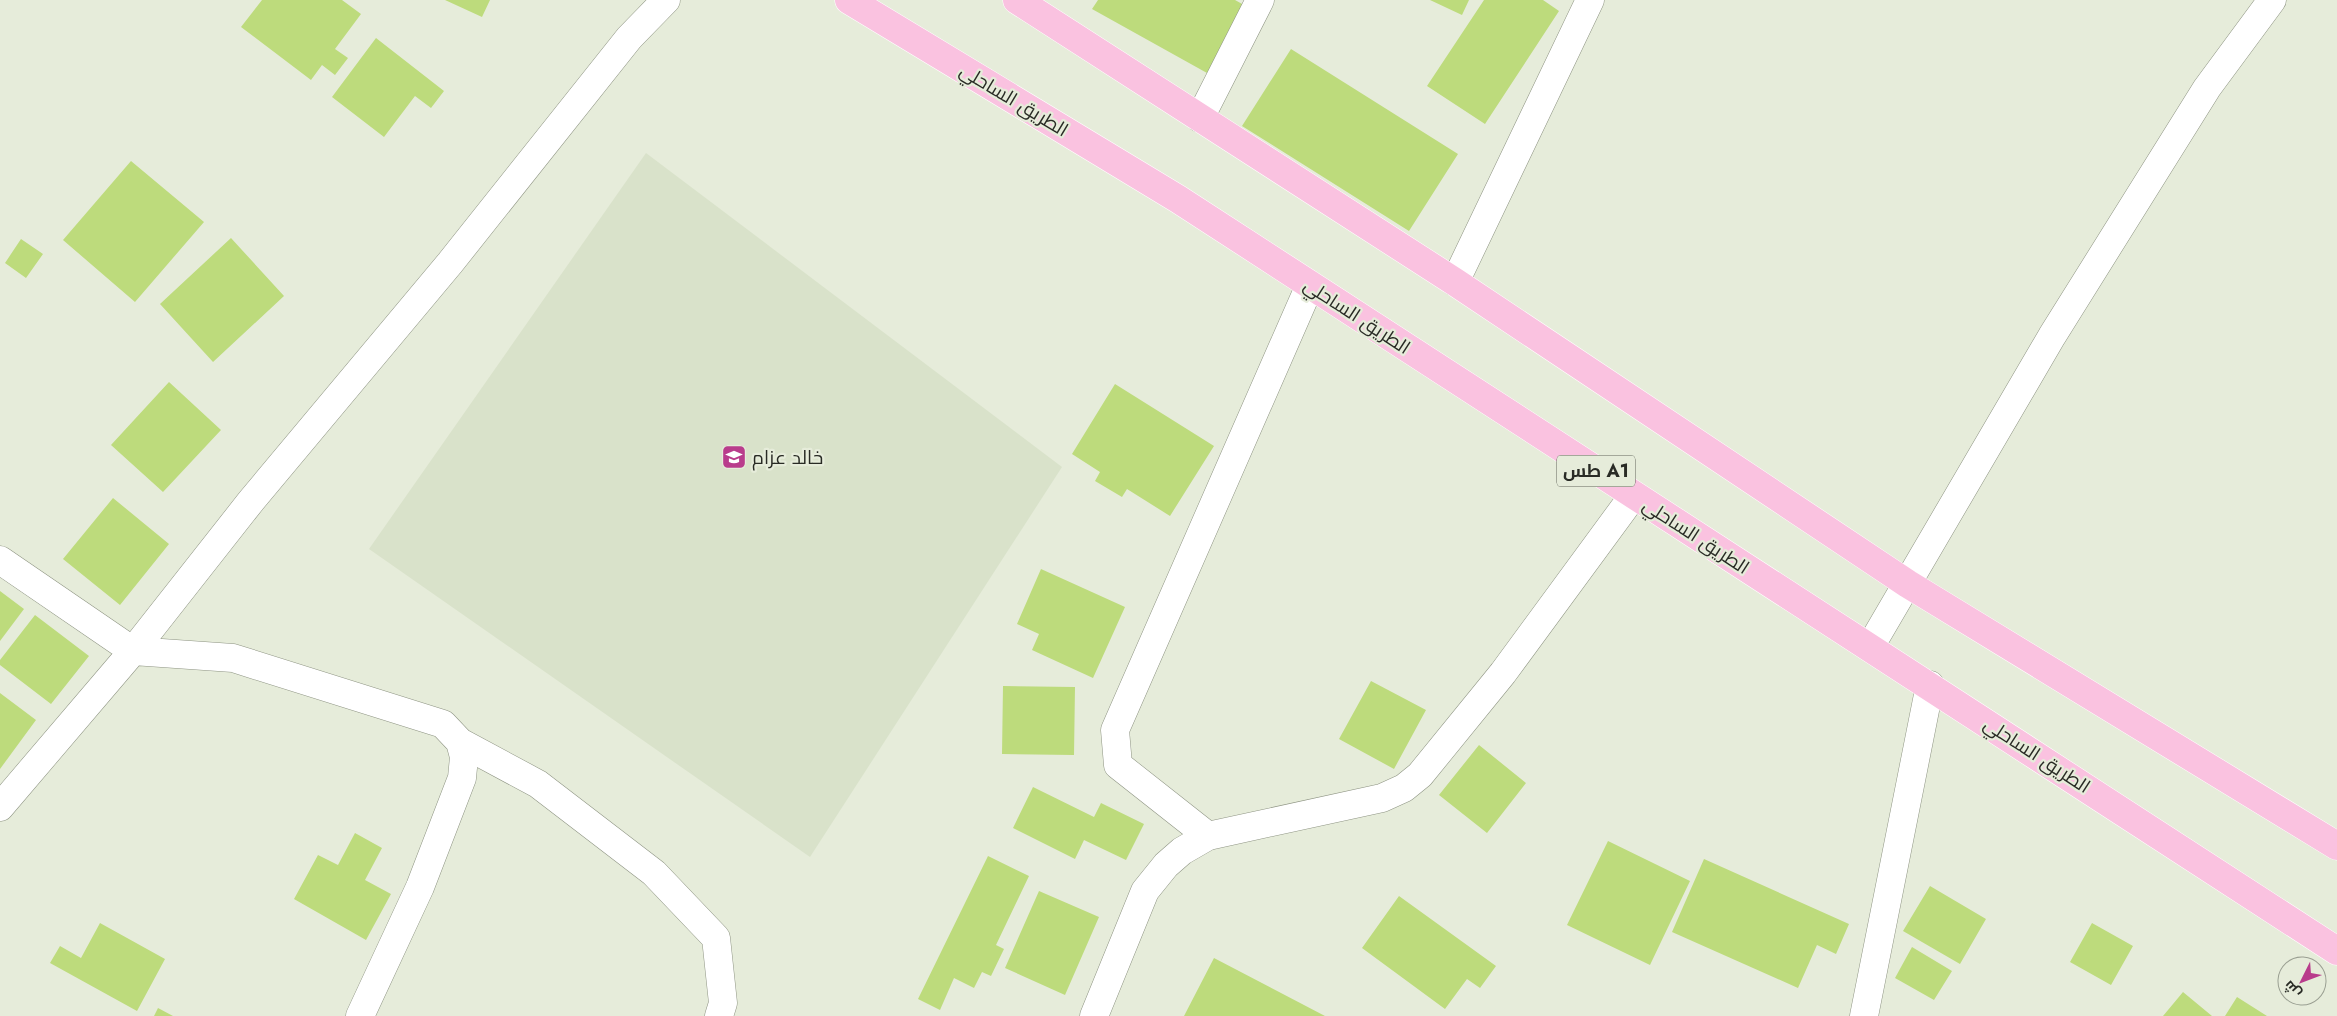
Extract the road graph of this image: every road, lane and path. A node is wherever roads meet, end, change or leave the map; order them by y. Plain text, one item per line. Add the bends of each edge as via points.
1 (666, 0) edge
2 (849, 0) edge
3 (1017, 0) edge
4 (1260, 0) edge
5 (1590, 0) edge
6 (2272, 0) edge
7 (1200, 118) junction
8 (1455, 282) junction
9 (1310, 285) junction
10 (1633, 496) junction
11 (0, 560) edge
12 (1908, 584) junction
13 (1870, 647) junction
14 (133, 651) junction
15 (1930, 685) junction
16 (460, 742) junction
17 (0, 807) edge
18 (1208, 836) junction
19 (2337, 846) edge
20 (2337, 951) edge
21 (360, 1016) edge
22 (719, 1016) edge
23 (1094, 1016) edge
24 (1864, 1016) edge

1 - 14 street via 629,38 450,263 251,501
2 - 9 highway, الطريق الساحلي / طس A1 via 1178,199
3 - 7 highway
4 - 7 street
5 - 8 street
6 - 12 street via 2207,88 2062,319
7 - 8 highway
8 - 12 highway
9 - 10 highway, الطريق الساحلي / طس A1
9 - 18 street via 1115,730 1118,765
10 - 13 highway, الطريق الساحلي / طس A1
10 - 18 street via 1503,673 1420,775 1404,788 1382,798
11 - 14 street
12 - 13 street
12 - 19 highway
13 - 15 highway, الطريق الساحلي / طس A1
14 - 16 street via 232,658 443,724
14 - 17 street
15 - 20 highway, الطريق الساحلي / طس A1
15 - 24 street
16 - 21 street via 464,757 462,778 420,887
16 - 22 street via 538,784 654,873 704,925 716,938 723,1003
18 - 23 street via 1182,851 1145,891

